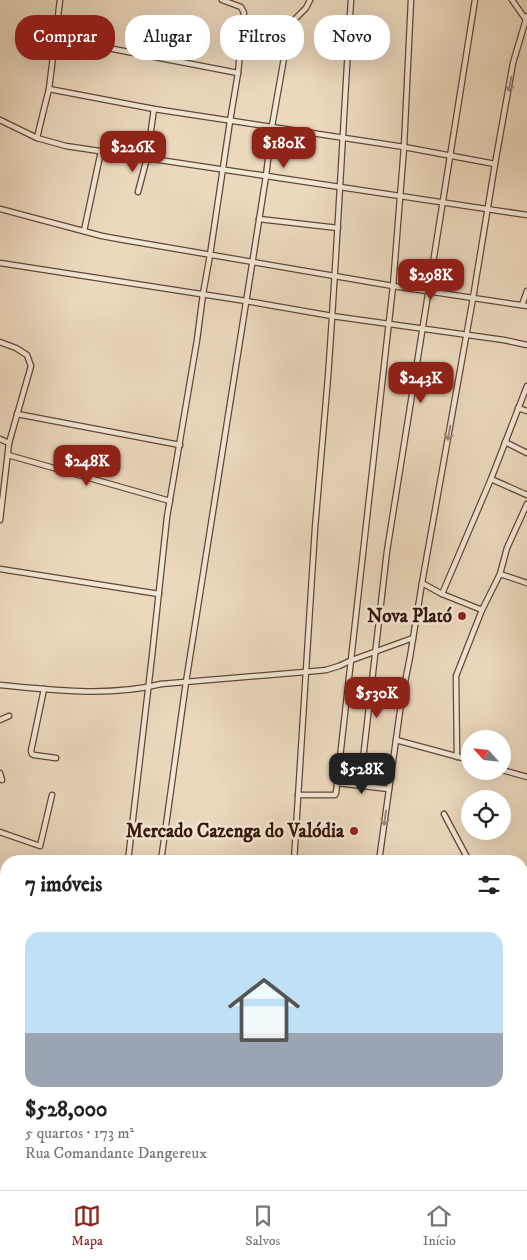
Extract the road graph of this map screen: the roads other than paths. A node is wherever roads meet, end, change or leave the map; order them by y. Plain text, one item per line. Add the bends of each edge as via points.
1 (60, 0) edge
2 (222, 0) edge
3 (310, 0) edge
4 (351, 0) edge
5 (411, 0) edge
6 (475, 0) edge
7 (512, 0) edge
8 (58, 15) edge
9 (527, 19) edge
10 (115, 49) edge
11 (53, 60) edge
12 (238, 73) junction
13 (49, 89) junction
14 (154, 109) junction
15 (0, 120) edge
16 (230, 121) junction
17 (272, 126) junction
18 (343, 137) junction
19 (37, 138) junction
20 (404, 147) junction
21 (101, 151) junction
22 (450, 155) junction
23 (147, 158) junction
24 (494, 164) junction
25 (222, 170) junction
26 (266, 176) junction
27 (340, 187) junction
28 (138, 192) dead end
29 (400, 196) junction
30 (443, 203) junction
31 (0, 209) edge
32 (488, 209) junction
33 (527, 215) edge
34 (260, 219) junction
35 (338, 228) junction
36 (84, 231) junction
37 (210, 255) junction
38 (252, 262) junction
39 (0, 263) edge
40 (335, 276) junction
41 (393, 286) junction
42 (430, 291) junction
43 (527, 292) edge
44 (203, 294) junction
45 (473, 298) junction
46 (246, 301) junction
47 (524, 306) edge
48 (332, 316) junction
49 (389, 324) junction
50 (424, 329) junction
51 (466, 335) junction
52 (0, 342) edge
53 (527, 345) edge
54 (527, 386) edge
55 (518, 408) junction
56 (527, 411) edge
57 (17, 414) junction
58 (0, 439) edge
59 (505, 442) junction
60 (10, 443) junction
61 (180, 445) junction
62 (527, 453) edge
63 (8, 455) junction
64 (491, 479) junction
65 (527, 495) edge
66 (170, 501) junction
67 (527, 504) edge
68 (0, 520) edge
69 (0, 569) edge
70 (500, 574) junction
71 (422, 583) junction
72 (527, 583) edge
73 (159, 594) junction
74 (442, 594) junction
75 (482, 610) junction
76 (413, 638) junction
77 (376, 651) junction
78 (352, 660) junction
79 (306, 672) junction
80 (186, 682) junction
81 (0, 685) edge
82 (148, 687) junction
83 (44, 689) junction
84 (9, 716) dead end
85 (0, 720) edge
86 (396, 740) junction
87 (457, 757) junction
88 (56, 758) dead end
89 (461, 758) edge
90 (0, 773) edge
91 (511, 773) edge
92 (527, 777) edge
93 (2, 780) dead end
94 (337, 783) junction
95 (360, 786) junction
96 (390, 789) junction
97 (52, 795) dead end
98 (298, 795) junction
99 (444, 814) dead end
100 (0, 832) edge
101 (129, 855) edge
102 (162, 855) edge
103 (294, 855) edge
104 (380, 855) edge
105 (466, 855) edge

1 - 8 street
2 - 12 street via 241,7 244,13
3 - 17 street via 290,24
4 - 18 street
5 - 20 street
6 - 22 street
7 - 9 street
9 -> 24 street via 514,63
10 - 12 street
11 - 13 street
12 - 16 street
13 - 14 street
13 - 19 street
14 - 16 street
14 - 23 street
15 - 19 street
16 - 17 street
16 - 25 street
17 - 18 street
17 - 26 street
18 - 20 street
18 - 27 street
19 - 21 street
20 - 22 street
20 - 29 street
21 - 23 street
21 - 36 street
22 - 24 street
22 - 30 street
23 - 25 street
23 - 28 street
24 - 32 street
25 - 26 street
25 - 37 street
26 - 27 street
26 - 34 street
27 - 29 street
27 - 35 street
29 - 30 street
29 - 41 street
30 - 32 street
30 - 42 street
31 - 36 street
32 - 33 street
32 - 45 street
34 - 35 street
34 - 38 street
35 - 40 street
36 - 37 street
37 - 38 street
37 - 44 street
38 - 40 street
38 - 46 street
39 - 44 street
40 - 41 street
40 - 48 street
41 - 42 street
41 - 49 street
42 - 45 street
42 - 50 street
43 - 47 street
44 - 46 street
44 - 61 street
45 - 47 street
45 - 51 street
46 - 48 street
46 - 80 street
48 - 49 street
48 - 79 street
49 - 50 street
49 - 78 street
50 - 51 street
50 - 77 street via 387,551
51 - 53 street
51 -> 71 street
52 - 57 street via 27,355 30,366
54 - 55 street
55 - 56 street
55 - 59 street
57 - 60 street
57 - 61 street
58 - 60 street
59 - 62 street
59 - 64 street
60 - 63 street
61 - 66 street
63 - 66 street
63 - 68 street
64 - 65 street
64 - 74 street
66 - 73 street
67 - 70 street via 507,548
69 - 73 street
70 - 72 street
70 - 75 street
71 - 74 street
71 - 76 street
73 - 82 street
74 - 75 street
75 - 87 street via 456,676
76 - 77 street
76 - 86 street
77 - 78 street
77 - 95 street
78 - 79 street via 326,670
78 - 94 street
79 - 80 street
79 - 98 street
80 - 82 street
80 - 102 street
81 - 83 street
82 - 83 street via 107,691
82 - 101 street
83 - 88 street via 31,751 34,755
84 - 85 street
86 - 87 street
86 - 96 street
87 - 89 street
90 - 93 street
91 - 92 street
94 - 95 street
94 - 98 street via 335,795
95 - 96 street
96 -> 104 street
97 - 100 street via 40,846
98 - 103 street
99 - 105 street

